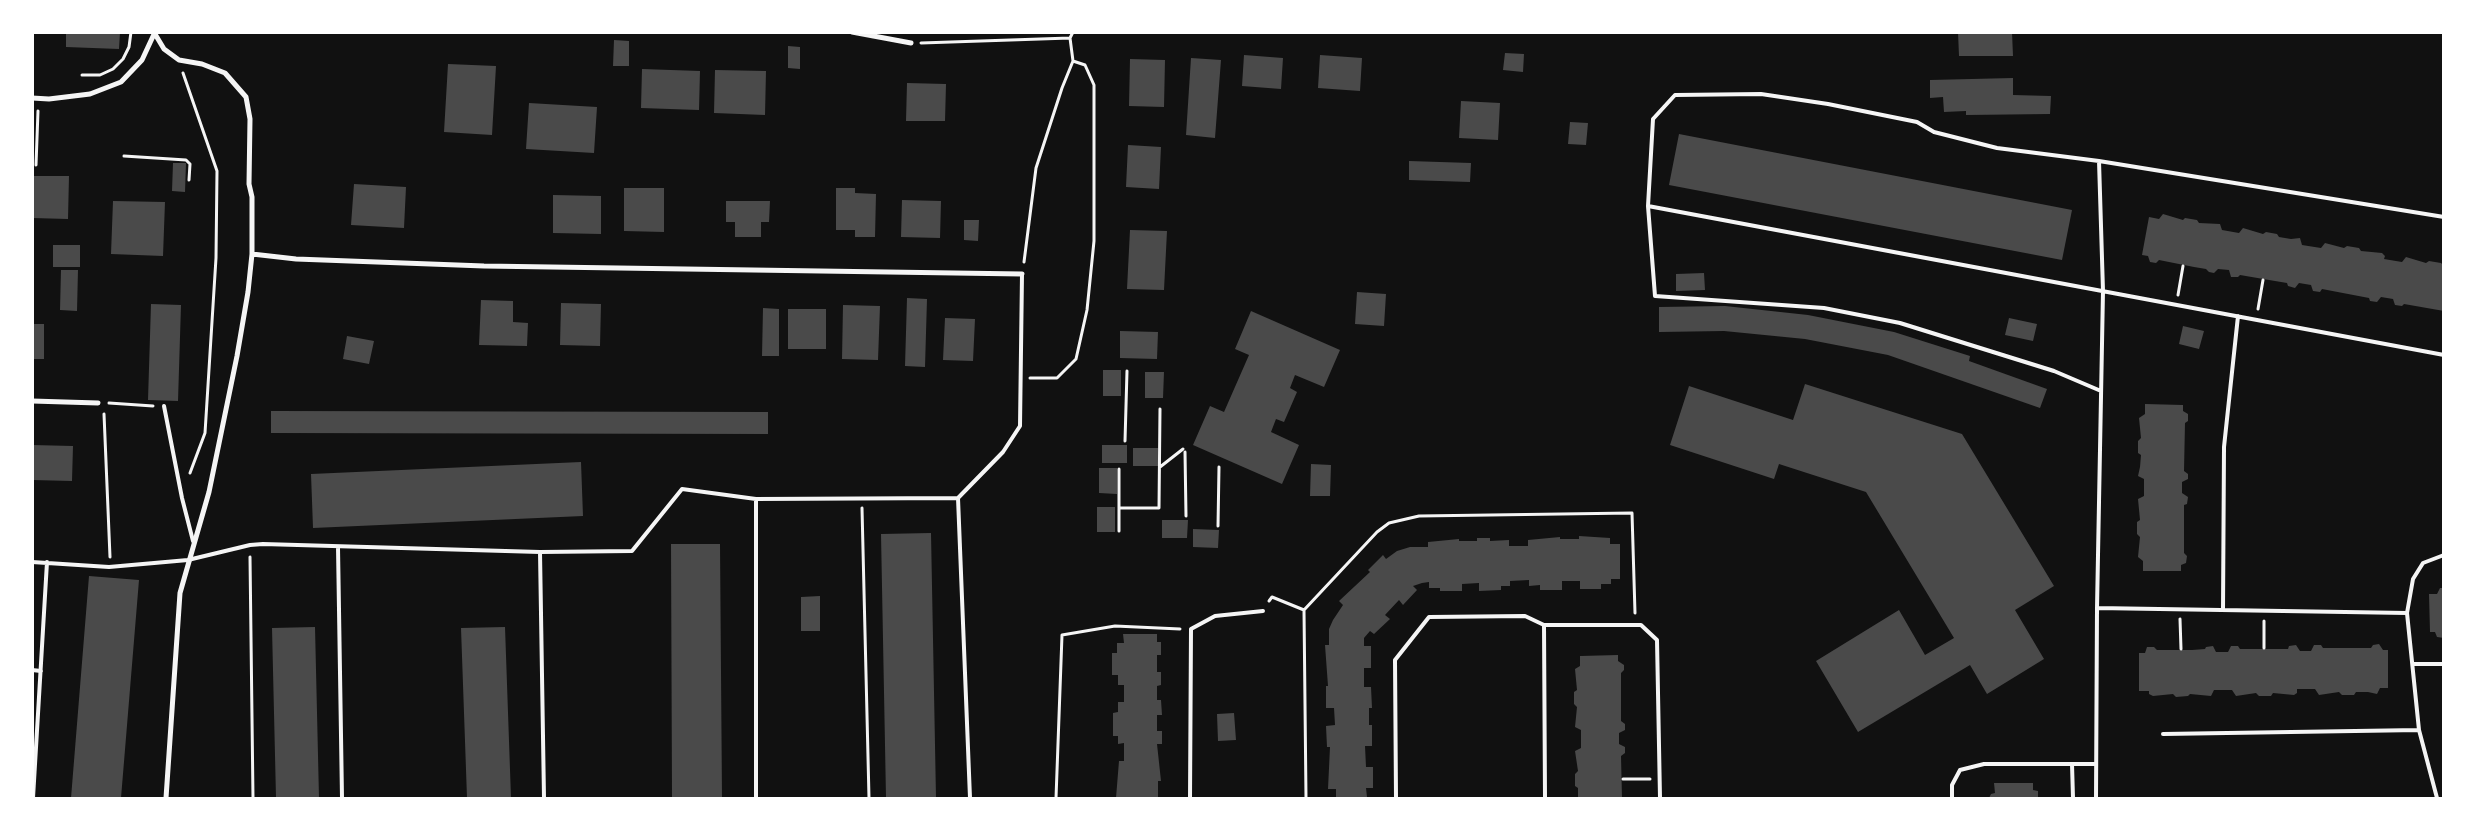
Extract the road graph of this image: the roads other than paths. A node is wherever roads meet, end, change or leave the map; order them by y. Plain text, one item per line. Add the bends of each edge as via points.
1 (852, 32) edge
2 (155, 33) edge
3 (911, 43) road end
4 (35, 98) edge
5 (2099, 161) junction
6 (1648, 206) junction
7 (2444, 217) edge
8 (252, 254) junction
9 (1022, 274) joint
10 (2103, 291) junction
11 (2238, 316) junction
12 (2444, 354) edge
13 (2101, 391) junction
14 (32, 402) edge
15 (101, 403) road end
16 (164, 406) road end
17 (958, 498) junction
18 (756, 499) junction
19 (193, 540) junction
20 (338, 547) junction
21 (540, 552) junction
22 (2444, 554) edge
23 (188, 560) junction
24 (32, 562) edge
25 (47, 562) junction
26 (2097, 608) junction
27 (2223, 610) junction
28 (1263, 611) road end
29 (2407, 613) junction
30 (1544, 625) junction
31 (2413, 664) junction
32 (2444, 664) edge
33 (32, 670) edge
34 (41, 671) junction
35 (2419, 730) junction
36 (2163, 734) dead end
37 (2072, 764) junction
38 (2096, 764) junction
39 (33, 798) edge
40 (166, 798) edge
41 (342, 798) edge
42 (544, 798) edge
43 (756, 798) edge
44 (970, 798) edge
45 (1190, 798) edge
46 (1396, 798) edge
47 (1545, 798) edge
48 (1660, 798) edge
49 (1952, 798) edge
50 (2073, 798) edge
51 (2096, 798) edge
52 (2436, 798) edge

1 - 3 street
2 - 4 street via 142,60 121,82 90,94
2 - 8 street via 164,49 179,60 225,73 246,96 250,119
5 - 6 lane via 1997,148 1934,132 1917,122 1828,104 1761,94 1675,95 1653,119
5 - 7 lane
5 - 10 lane
6 - 10 lane
6 - 13 lane via 1654,296 1824,308 1900,323 2054,371
8 - 9 street via 296,259 484,266
8 - 19 street via 231,384 208,492
9 - 17 lane via 1020,426 1003,452
10 - 11 lane
10 - 13 lane
11 - 12 lane
11 - 27 lane via 2224,447
13 - 26 lane
14 - 15 street
16 - 19 lane
17 - 18 lane
17 - 44 lane
18 - 21 lane via 682,489 632,551
18 - 43 lane
19 - 23 street
20 - 21 lane
20 - 23 lane via 250,545
20 - 41 lane
21 - 42 lane
22 - 29 lane via 2423,563 2413,579
23 - 25 lane via 110,567
23 - 40 street via 180,593
24 - 25 lane
25 - 34 lane
26 - 27 lane
26 - 38 lane
27 - 29 lane
28 - 45 lane via 1216,616 1191,630
29 - 31 lane
30 - 46 lane via 1525,616 1429,617 1395,660
30 - 47 lane
30 - 48 lane via 1640,625 1657,640
31 - 32 lane
31 - 35 lane
33 - 34 lane
34 - 39 lane
35 - 36 lane
35 - 52 lane
37 - 38 lane
37 - 49 lane via 1984,764 1960,770 1952,785
37 - 50 lane
38 - 51 lane

